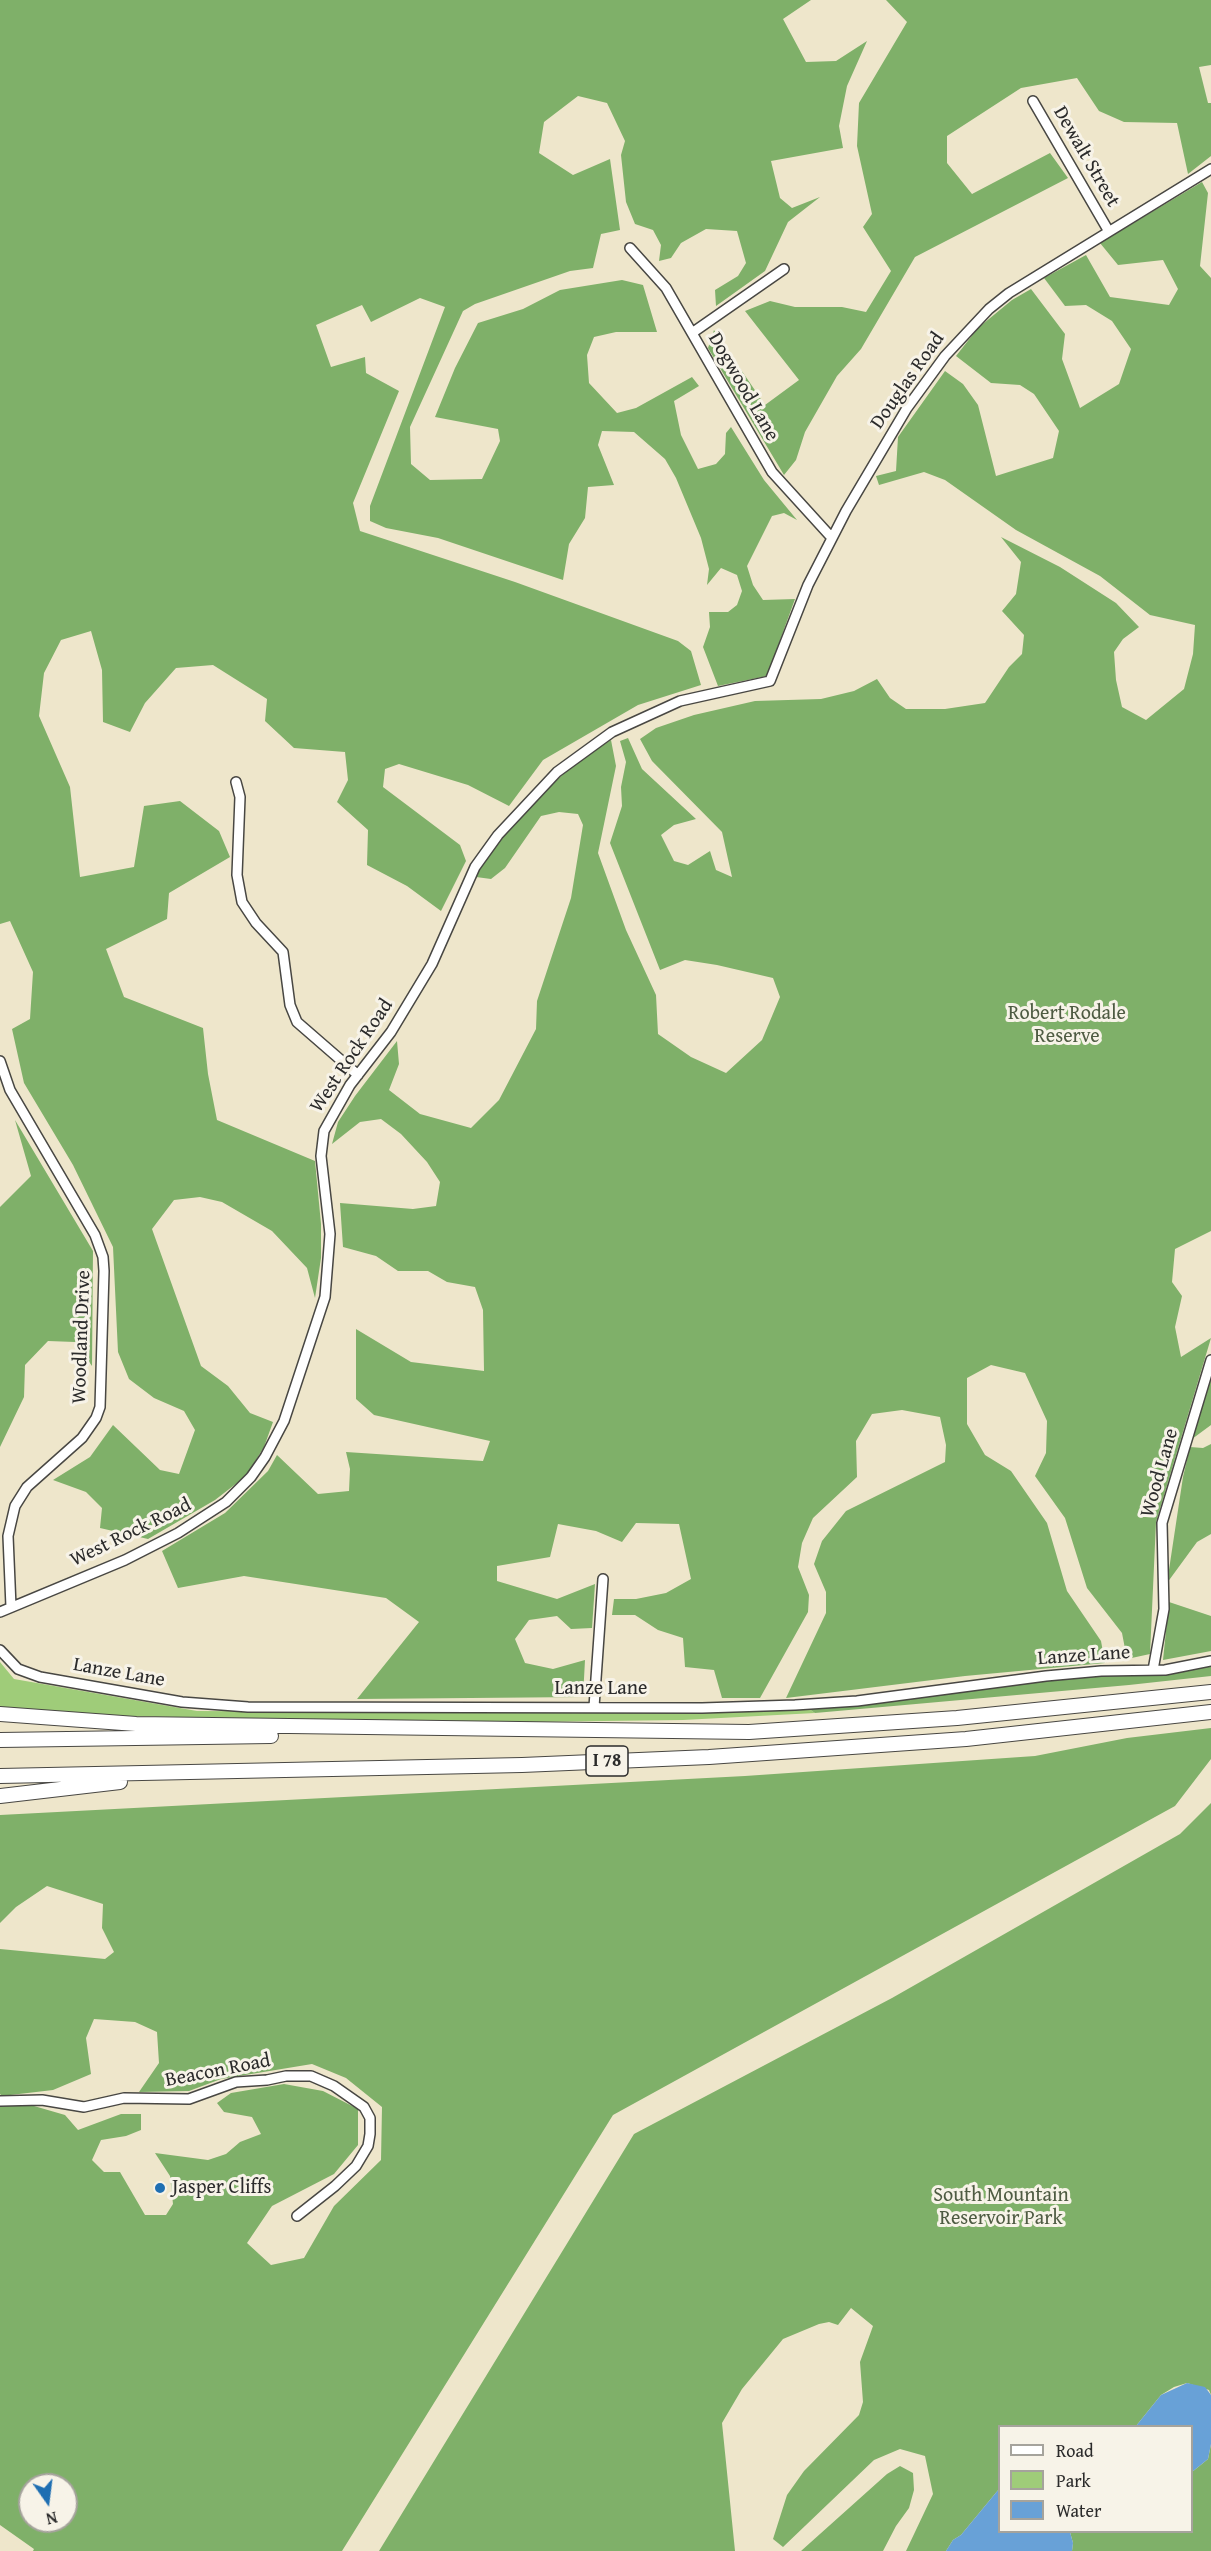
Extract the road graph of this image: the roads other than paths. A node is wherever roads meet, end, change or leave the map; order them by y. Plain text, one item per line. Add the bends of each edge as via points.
1 (1033, 101) dead end
2 (1211, 169) edge
3 (1108, 230) junction
4 (630, 248) dead end
5 (784, 269) dead end
6 (692, 333) junction
7 (832, 538) junction
8 (808, 585) joint
9 (236, 782) dead end
10 (0, 1061) edge
11 (357, 1075) junction
12 (1211, 1360) edge
13 (603, 1579) dead end
14 (11, 1607) junction
15 (0, 1612) edge
16 (0, 1650) edge
17 (1211, 1661) edge
18 (1153, 1670) junction
19 (1211, 1692) edge
20 (594, 1707) junction
21 (1211, 1712) edge
22 (0, 1714) edge
23 (561, 1731) junction
24 (0, 1740) edge
25 (522, 1765) junction
26 (0, 1776) edge
27 (0, 1796) edge
28 (0, 2101) edge
29 (297, 2216) dead end

1 - 3 street, Dewalt Street
2 - 3 street, Douglas Road
3 - 7 street, Douglas Road via 1009,293 959,340 907,408
4 - 6 street, Dogwood Lane via 659,279
5 - 6 street
6 - 7 street, Dogwood Lane via 763,458
7 - 8 street, Douglas Road
8 - 11 street, West Rock Road via 770,681 704,694 634,720 571,760 524,805 485,850 432,964 391,1032
9 - 11 street via 240,797 237,875 243,902 283,952 290,1005 297,1022
10 - 14 street, Woodland Drive via 10,1090 95,1234 104,1271 100,1407 82,1438 27,1487 15,1506 8,1536
11 - 14 street, West Rock Road via 329,1120 322,1144 330,1234 323,1304 284,1421 266,1457 226,1502 178,1533 125,1560
12 - 18 street, Wood Lane via 1162,1523 1164,1609
13 - 20 street
14 - 15 street, West Rock Road
16 - 20 street, Lanze Lane via 9,1662 29,1674 215,1706
17 - 18 street, Lanze Lane
18 - 20 street, Lanze Lane via 1046,1676 857,1701 702,1708
19 - 23 highway, I 78 via 957,1718 749,1732
21 - 25 highway, I 78 via 966,1739
22 - 23 highway via 136,1724
23 - 24 highway, I 78
25 - 26 highway, I 78
25 - 27 highway via 180,1778
28 - 29 street, Beacon Road via 42,2100 84,2107 124,2098 189,2099 236,2082 311,2076 364,2107 371,2123 363,2156 335,2186

